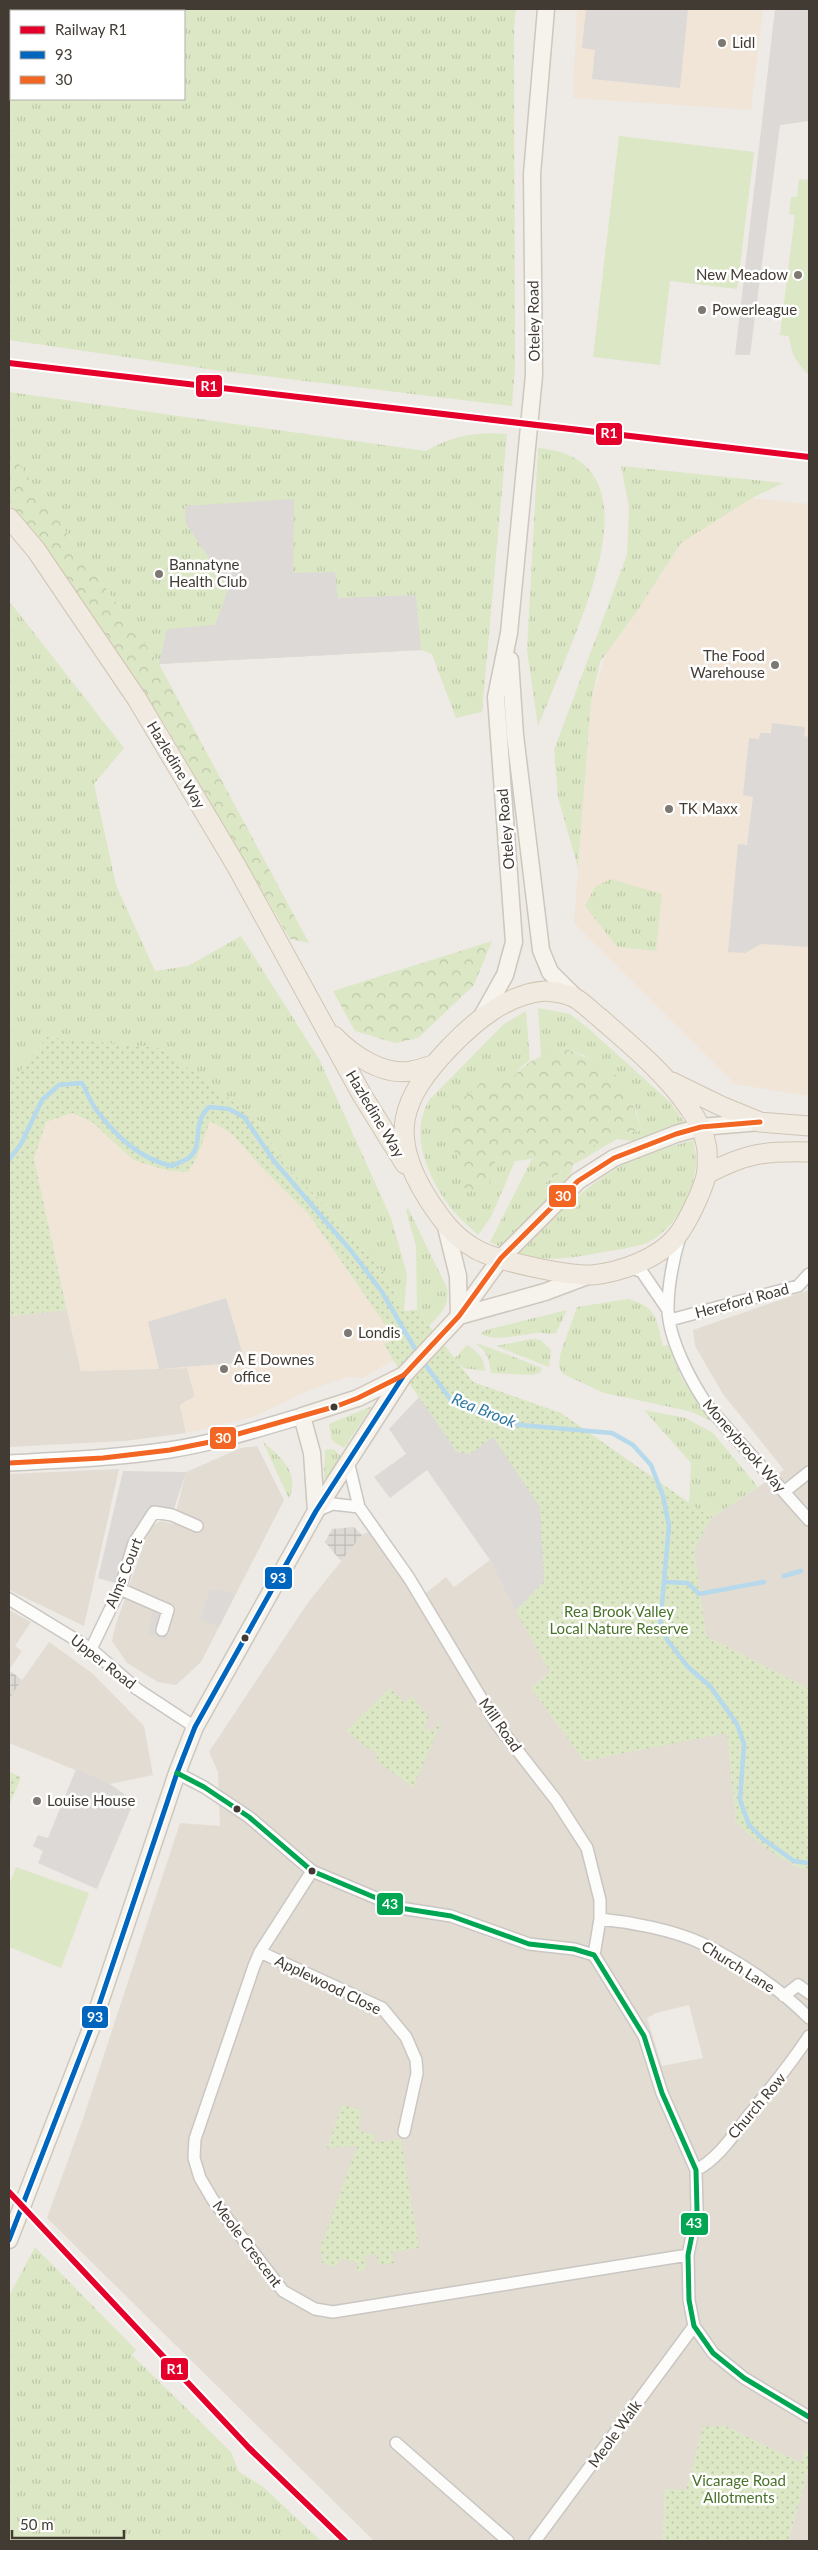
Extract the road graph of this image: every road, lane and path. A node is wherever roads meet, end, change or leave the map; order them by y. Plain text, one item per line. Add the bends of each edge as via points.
1 (546, 9) edge
2 (9, 518) edge
3 (509, 633) junction
4 (576, 998) junction
5 (481, 1018) junction
6 (322, 1024) junction
7 (434, 1065) junction
8 (664, 1078) junction
9 (760, 1122) junction
10 (809, 1126) edge
11 (701, 1127) junction
12 (809, 1152) edge
13 (707, 1174) junction
14 (415, 1178) junction
15 (446, 1227) junction
16 (682, 1230) junction
17 (501, 1258) junction
18 (628, 1266) junction
19 (809, 1274) edge
20 (590, 1275) junction
21 (669, 1315) junction
22 (459, 1316) junction
23 (404, 1375) junction
24 (302, 1416) junction
25 (348, 1461) junction
26 (9, 1463) edge
27 (809, 1472) edge
28 (784, 1492) junction
29 (359, 1507) junction
30 (316, 1511) junction
31 (809, 1520) edge
32 (197, 1526) dead end
33 (120, 1589) junction
34 (9, 1599) edge
35 (162, 1630) dead end
36 (91, 1649) junction
37 (195, 1727) junction
38 (177, 1773) junction
39 (312, 1871) junction
40 (600, 1919) junction
41 (260, 1952) junction
42 (594, 1955) junction
43 (809, 1993) edge
44 (784, 1996) junction
45 (809, 2018) edge
46 (809, 2036) edge
47 (404, 2132) dead end
48 (696, 2170) junction
49 (9, 2240) edge
50 (688, 2255) junction
51 (694, 2326) junction
52 (809, 2417) edge
53 (396, 2443) dead end
54 (508, 2541) edge
55 (535, 2541) edge

1 - 3 main road, Oteley Road via 532,174 534,376
2 - 6 main road, Hazledine Way via 36,550 137,699 237,867
3 - 4 main road, Oteley Road via 514,725 541,950 550,972
3 - 5 main road, Oteley Road via 496,696 514,942 505,975
4 - 5 main road via 559,993 530,992
4 - 8 main road
5 - 7 main road
6 - 7 main road, Hazledine Way via 339,1042 380,1068 409,1072
6 - 14 main road, Hazledine Way
7 - 14 main road via 418,1083 409,1101 404,1128 405,1150
8 - 9 main road
8 - 11 main road via 689,1106
9 - 10 main road
9 - 11 main road
11 - 13 main road via 707,1148
11 - 17 main road via 614,1158 578,1181
12 - 13 main road via 749,1154
13 - 16 main road
14 - 15 main road
15 - 17 main road via 474,1248
15 - 22 main road via 458,1276
16 - 18 main road via 663,1250
16 - 21 street, Moneybrook Way via 673,1262
17 - 20 main road via 518,1265
17 - 22 main road
18 - 20 main road
18 - 21 street, Moneybrook Way via 642,1272
19 - 21 street, Hereford Road via 798,1286
20 - 22 main road via 545,1292
21 - 28 street, Moneybrook Way via 676,1345 696,1389
22 - 23 main road
23 - 24 main road via 358,1398
23 - 25 main road
24 - 26 street via 170,1450 103,1458
24 - 30 main road via 312,1453
25 - 29 street, Mill Road
25 - 30 main road
27 - 28 street
28 - 31 street, Moneybrook Way
29 - 30 street via 333,1504
29 - 40 street, Mill Road via 409,1578 496,1723 556,1800 588,1848 600,1900
30 - 37 main road
32 - 33 street, Alms Court via 172,1515 154,1512 134,1543
33 - 35 street via 168,1610
33 - 36 street, Alms Court
34 - 36 street, Upper Road
36 - 37 street, Upper Road via 137,1689
37 - 38 main road
38 - 39 street via 204,1786 249,1817
38 - 49 main road via 92,2026
39 - 41 street, Meole Crescent
39 - 42 street via 400,1908 451,1916 529,1944 574,1949
40 - 42 street, Mill Road
40 - 44 street, Church Lane via 633,1922 700,1943
41 - 47 street, Applewood Close via 382,2008 406,2037 416,2060 417,2074
41 - 50 street, Meole Crescent via 195,2139 194,2158 200,2178 213,2200 283,2292 316,2309 333,2312
42 - 48 street via 644,2036 662,2093
43 - 44 street via 798,1985
44 - 45 street, Church Lane
46 - 48 street, Church Row via 787,2069 732,2137 706,2165
48 - 50 street via 697,2210
50 - 51 street via 689,2300
51 - 52 street via 713,2353 744,2378
51 - 55 street, Meole Walk
53 - 54 street

